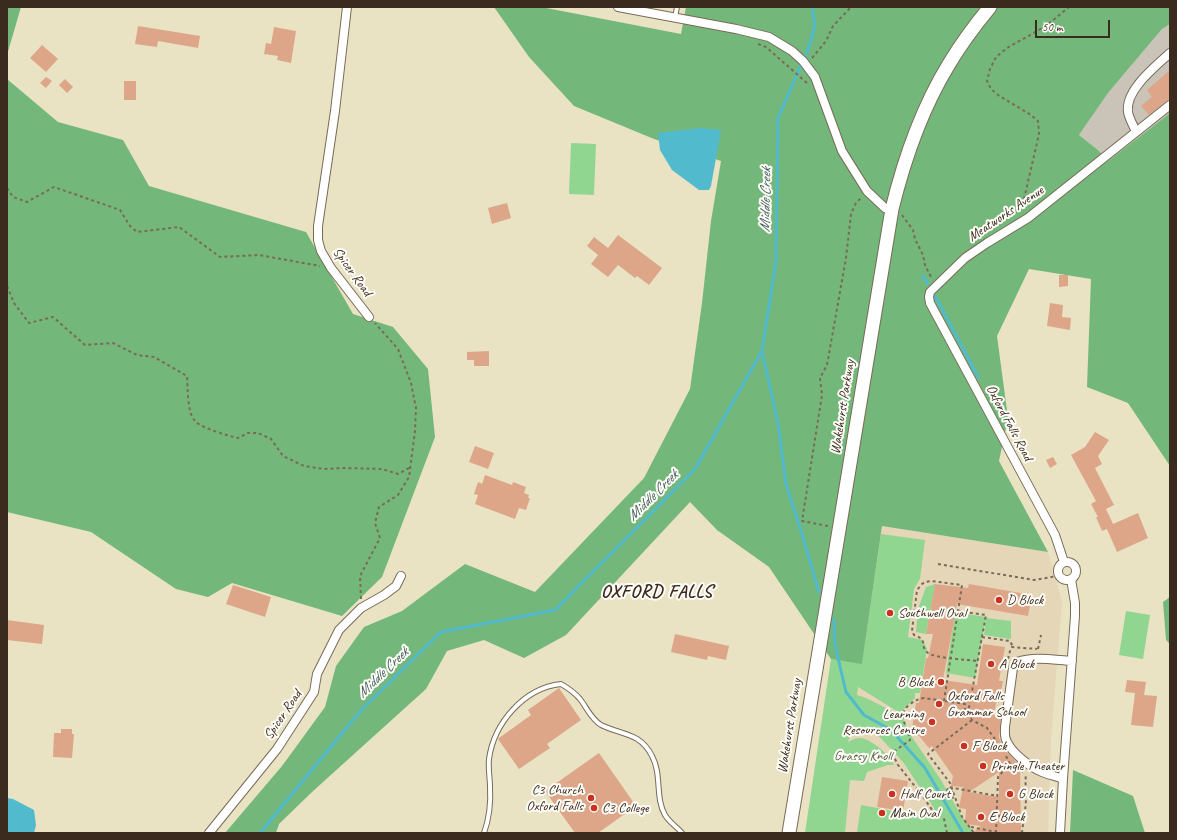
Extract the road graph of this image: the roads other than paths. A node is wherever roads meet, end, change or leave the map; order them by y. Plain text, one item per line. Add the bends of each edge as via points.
1 (347, 7) edge
2 (618, 7) edge
3 (677, 7) edge
4 (990, 7) edge
5 (675, 18) junction
6 (1170, 53) edge
7 (1169, 106) edge
8 (1136, 132) junction
9 (892, 209) junction
10 (929, 297) joint
11 (369, 317) road end
12 (1064, 562) junction
13 (401, 576) dead end
14 (1071, 579) junction
15 (1072, 661) junction
16 (1063, 779) junction
17 (209, 833) edge
18 (484, 833) edge
19 (682, 833) edge
20 (788, 833) edge
21 (1060, 833) edge

1 - 11 street, Spicer Road via 318,240 321,251 332,268
2 - 5 street
3 - 5 lane
4 - 9 main road, Wakehurst Parkway via 949,65 928,106 911,147
5 - 9 street via 769,38 792,51 815,77 842,151 867,192 885,208
6 - 8 street via 1147,75 1129,101 1128,113
7 - 8 street, Meatworks Avenue
8 - 10 street, Meatworks Avenue via 1028,218 965,258 935,286
9 - 20 main road, Wakehurst Parkway
10 - 12 street, Oxford Falls Road via 1055,535
12 - 14 street via 1075,566 1076,573
12 - 14 street via 1058,568 1059,575 1064,580
13 - 17 street, Spicer Road via 396,586 361,608 339,630 316,674 314,692 277,749
14 - 15 street via 1076,603
15 - 16 street
15 - 16 street via 1037,658 1017,662 1013,668 1004,736 1022,760 1042,772
16 - 21 street
18 - 19 lane via 490,807 490,758 496,735 519,703 538,690 561,684 579,698 591,716 601,725 626,733 644,743 659,776 660,799 665,815

